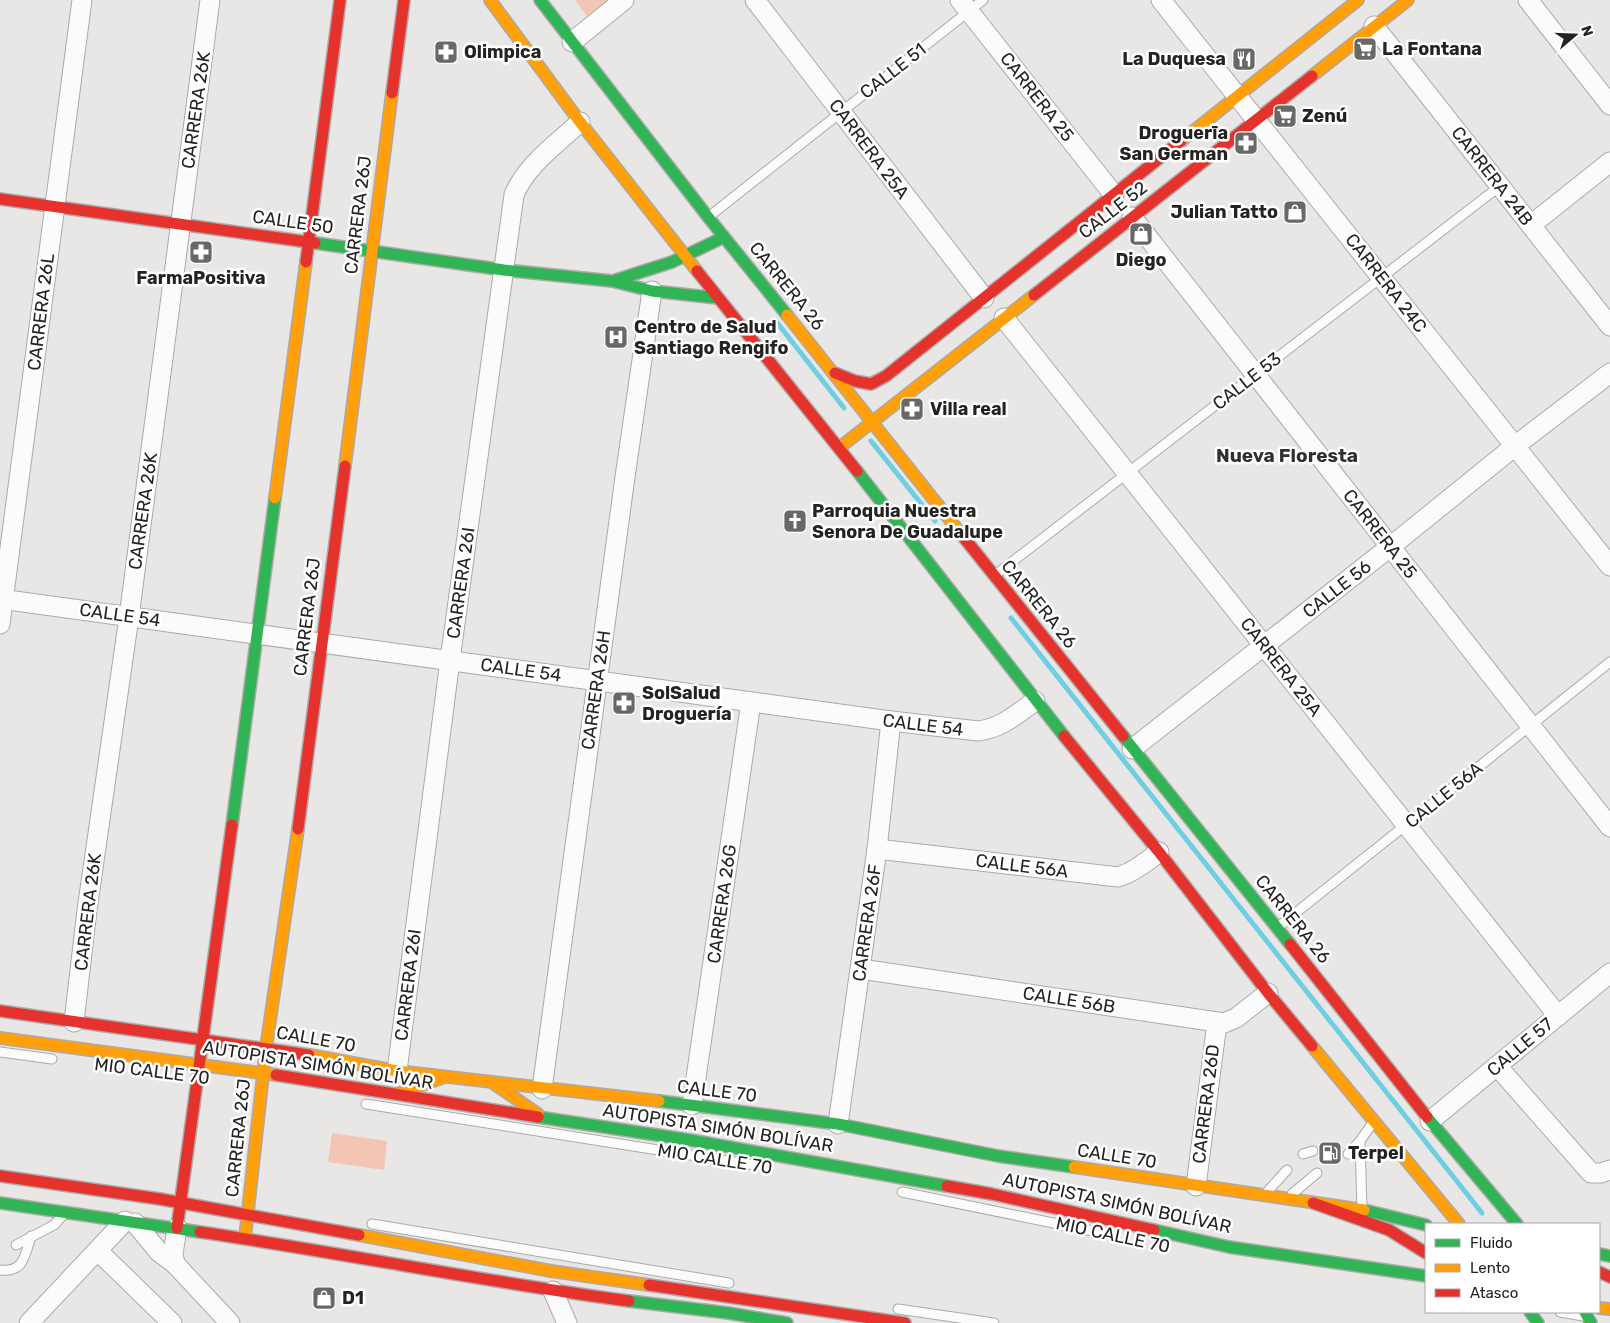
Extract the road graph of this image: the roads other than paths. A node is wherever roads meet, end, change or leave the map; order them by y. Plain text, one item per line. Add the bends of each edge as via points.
1 (82, 0) edge
2 (210, 0) edge
3 (340, 0) edge
4 (404, 0) edge
5 (490, 0) edge
6 (540, 0) edge
7 (624, 0) edge
8 (755, 0) edge
9 (1161, 0) edge
10 (1408, 0) edge
11 (1528, 0) edge
12 (1353, 2) edge
13 (970, 4) edge
14 (1374, 26) junction
15 (572, 42) junction
16 (1238, 96) junction
17 (1610, 105) edge
18 (841, 112) junction
19 (1256, 119) junction
20 (580, 122) junction
21 (1610, 162) edge
22 (1500, 186) junction
23 (1114, 195) junction
24 (0, 199) edge
25 (55, 206) junction
26 (708, 217) junction
27 (1132, 217) junction
28 (181, 224) junction
29 (1531, 225) junction
30 (724, 237) junction
31 (309, 242) junction
32 (371, 251) junction
33 (686, 257) junction
34 (504, 270) junction
35 (1382, 278) junction
36 (612, 281) junction
37 (652, 291) junction
38 (718, 298) junction
39 (984, 298) junction
40 (1004, 318) junction
41 (1610, 326) edge
42 (835, 373) junction
43 (1610, 373) edge
44 (1256, 375) junction
45 (873, 420) junction
46 (1515, 446) junction
47 (839, 448) junction
48 (1127, 473) junction
49 (1390, 547) junction
50 (1610, 566) edge
51 (994, 576) junction
52 (2, 599) edge
53 (129, 617) junction
54 (0, 624) edge
55 (257, 634) junction
56 (322, 643) junction
57 (1264, 646) junction
58 (450, 660) junction
59 (1610, 662) edge
60 (598, 681) junction
61 (1035, 701) junction
62 (751, 702) junction
63 (891, 721) junction
64 (1530, 726) junction
65 (1132, 748) junction
66 (1406, 825) junction
67 (1610, 827) edge
68 (876, 849) junction
69 (1159, 852) junction
70 (1278, 928) junction
71 (861, 969) junction
72 (1610, 973) edge
73 (1268, 993) junction
74 (0, 1011) edge
75 (1558, 1016) junction
76 (74, 1022) junction
77 (1217, 1022) junction
78 (0, 1038) edge
79 (204, 1039) junction
80 (266, 1048) junction
81 (0, 1052) edge
82 (58, 1059) dead end
83 (1497, 1066) junction
84 (397, 1071) junction
85 (199, 1073) junction
86 (445, 1077) junction
87 (262, 1082) junction
88 (494, 1084) junction
89 (542, 1090) junction
90 (392, 1096) junction
91 (354, 1102) dead end
92 (692, 1105) junction
93 (543, 1118) junction
94 (1430, 1121) junction
95 (1374, 1122) junction
96 (838, 1124) junction
97 (1360, 1142) junction
98 (1313, 1152) dead end
99 (1303, 1154) dead end
100 (1348, 1154) dead end
101 (763, 1167) dead end
102 (1287, 1170) dead end
103 (1610, 1170) edge
104 (1316, 1173) dead end
105 (0, 1176) edge
106 (1196, 1186) junction
107 (896, 1191) dead end
108 (1264, 1196) junction
109 (1288, 1199) junction
110 (0, 1203) edge
111 (181, 1203) junction
112 (1313, 1203) junction
113 (248, 1205) junction
114 (1362, 1210) junction
115 (64, 1213) junction
116 (130, 1222) junction
117 (360, 1222) dead end
118 (1458, 1223) edge
119 (1516, 1223) edge
120 (1425, 1225) edge
121 (177, 1228) junction
122 (1112, 1235) dead end
123 (31, 1236) junction
124 (245, 1238) junction
125 (16, 1245) dead end
126 (98, 1251) junction
127 (1425, 1252) edge
128 (175, 1264) junction
129 (0, 1270) edge
130 (1425, 1276) edge
131 (741, 1285) dead end
132 (553, 1292) junction
133 (730, 1297) junction
134 (887, 1307) dead end
135 (728, 1313) junction
136 (1568, 1313) edge
137 (1592, 1316) edge
138 (29, 1323) edge
139 (172, 1323) edge
140 (230, 1323) edge
141 (567, 1323) edge
142 (786, 1323) edge
143 (905, 1323) edge
144 (994, 1323) edge

1 - 25 street, CARRERA 26L
2 - 28 street, CARRERA 26K
3 - 31 main road
4 - 32 main road, CARRERA 26J
5 - 20 main road
6 - 15 main road, CARRERA 26
7 - 15 street
8 - 18 street, CARRERA 25A
9 - 16 street, CARRERA 24C
10 - 14 main road, CALLE 52
11 - 17 street
12 - 16 main road, CALLE 52
13 - 18 lane, CALLE 51
13 - 23 street, CARRERA 25
14 - 19 main road, CALLE 52
14 - 22 street, CARRERA 24B
15 - 26 main road, CARRERA 26
16 - 19 street, CARRERA 24C
16 - 23 main road, CALLE 52
18 - 26 lane, CALLE 51
18 - 39 street, CARRERA 25A
19 - 27 main road, CALLE 52
19 - 35 street, CARRERA 24C
20 - 33 main road
20 - 34 street, CARRERA 26I via 529,169 518,185
21 - 29 street
22 - 29 street, CARRERA 24B
22 - 35 lane, CALLE 53
23 - 39 main road, CALLE 52
24 - 25 main road, CALLE 50
25 - 28 main road, CALLE 50
25 - 52 street, CARRERA 26L
26 - 30 main road, CARRERA 26
27 - 40 main road, CALLE 52
27 - 44 street, CARRERA 25
28 - 31 main road, CALLE 50
28 - 53 street, CARRERA 26K
29 - 41 street, CARRERA 24B
30 - 33 main road, CALLE 50
30 - 42 main road, CARRERA 26
31 - 32 main road, CALLE 50
31 - 55 main road
32 - 34 main road, CALLE 50
32 - 56 main road, CARRERA 26J
33 - 36 main road, CALLE 50
33 - 38 main road
34 - 36 main road, CALLE 50
34 - 58 street, CARRERA 26I
35 - 44 lane, CALLE 53
35 - 46 street, CARRERA 24C
36 - 37 main road, CALLE 50
37 - 38 main road, CALLE 50
37 - 60 street, CARRERA 26H
38 - 47 main road
39 - 42 main road, CALLE 52 via 879,380 871,384
40 - 45 main road, CALLE 52
40 - 48 street, CARRERA 25A
42 - 45 main road, CARRERA 26
43 - 46 street, CALLE 56
44 - 48 lane, CALLE 53
44 - 49 street, CARRERA 25
45 - 47 main road, CALLE 52
45 - 51 main road, CARRERA 26
46 - 49 street, CALLE 56
46 - 50 street, CARRERA 24C
47 - 61 main road
48 - 51 lane, CALLE 53
48 - 57 street, CARRERA 25A
49 - 57 street, CALLE 56
49 - 64 street, CARRERA 25
51 - 65 main road, CARRERA 26
52 - 53 street, CALLE 54
52 - 54 street, CARRERA 26L
53 - 55 street, CALLE 54
53 - 76 street, CARRERA 26K
55 - 56 street, CALLE 54
55 - 79 main road
56 - 58 street, CALLE 54
56 - 80 main road, CARRERA 26J
57 - 65 street, CALLE 56
57 - 66 street, CARRERA 25A
58 - 60 street, CALLE 54
58 - 84 street, CARRERA 26I
59 - 64 lane, CALLE 56A
60 - 62 street, CALLE 54
60 - 89 street, CARRERA 26H
61 - 63 street, CALLE 54 via 990,730
61 - 69 main road
62 - 63 street, CALLE 54
62 - 92 street, CARRERA 26G
63 - 68 street, CARRERA 26F
64 - 66 lane, CALLE 56A
64 - 67 street, CARRERA 25
65 - 70 main road, CARRERA 26
66 - 70 lane, CALLE 56A
66 - 75 street, CARRERA 25A
68 - 69 street, CALLE 56A via 1118,876 1135,870
68 - 71 street, CARRERA 26F
69 - 73 main road
70 - 94 main road, CARRERA 26
71 - 77 street, CALLE 56B
71 - 96 street, CARRERA 26F
72 - 75 street, CALLE 57
73 - 77 street, CALLE 56B via 1233,1020
73 - 95 main road
74 - 76 main road, CALLE 70
75 - 83 street, CALLE 57
76 - 79 main road, CALLE 70
77 - 106 street, CARRERA 26D
78 - 85 main road, AUTOPISTA SIMÓN BOLÍVAR
79 - 80 main road, CALLE 70
79 - 85 main road
80 - 84 main road, CALLE 70
80 - 87 main road, CARRERA 26J
81 - 82 lane
83 - 94 street, CALLE 57
83 - 103 street via 1591,1173
84 - 86 main road, CALLE 70
85 - 87 main road, AUTOPISTA SIMÓN BOLÍVAR
85 - 111 main road
86 - 88 main road, CALLE 70
86 - 90 main road
87 - 90 main road, AUTOPISTA SIMÓN BOLÍVAR
87 - 113 main road, CARRERA 26J
88 - 89 main road, CALLE 70
88 - 93 main road
89 - 92 main road, CALLE 70
90 - 93 main road, AUTOPISTA SIMÓN BOLÍVAR
91 - 101 lane, MIO CALLE 70
92 - 96 main road, CALLE 70
93 - 130 main road, AUTOPISTA SIMÓN BOLÍVAR via 699,1141 992,1194 1230,1247
94 - 119 main road, CARRERA 26
95 - 97 lane
95 - 118 main road
96 - 106 main road, CALLE 70 via 998,1156
97 - 100 lane
97 - 114 lane
98 - 99 lane
102 - 108 lane
104 - 109 lane
105 - 111 main road
106 - 108 main road, CALLE 70
107 - 122 lane, MIO CALLE 70
108 - 109 main road, CALLE 70
109 - 112 main road, CALLE 70
110 - 115 main road
111 - 113 main road
111 - 121 main road
112 - 114 main road, CALLE 70
112 - 127 main road via 1389,1230
113 - 124 main road, CARRERA 26J
113 - 133 main road via 551,1271
114 - 120 main road, CALLE 70
115 - 116 main road
115 - 123 lane via 54,1225
116 - 121 main road
116 - 126 street
116 - 128 street
117 - 131 lane
121 - 124 main road
121 - 128 street via 173,1254
123 - 125 lane
123 - 129 lane via 20,1266 13,1270
124 - 132 main road
126 - 138 street
126 - 139 street
128 - 140 street
132 - 135 main road
132 - 141 street
133 - 135 main road
133 - 143 main road
134 - 144 lane
135 - 142 main road
136 - 137 lane

